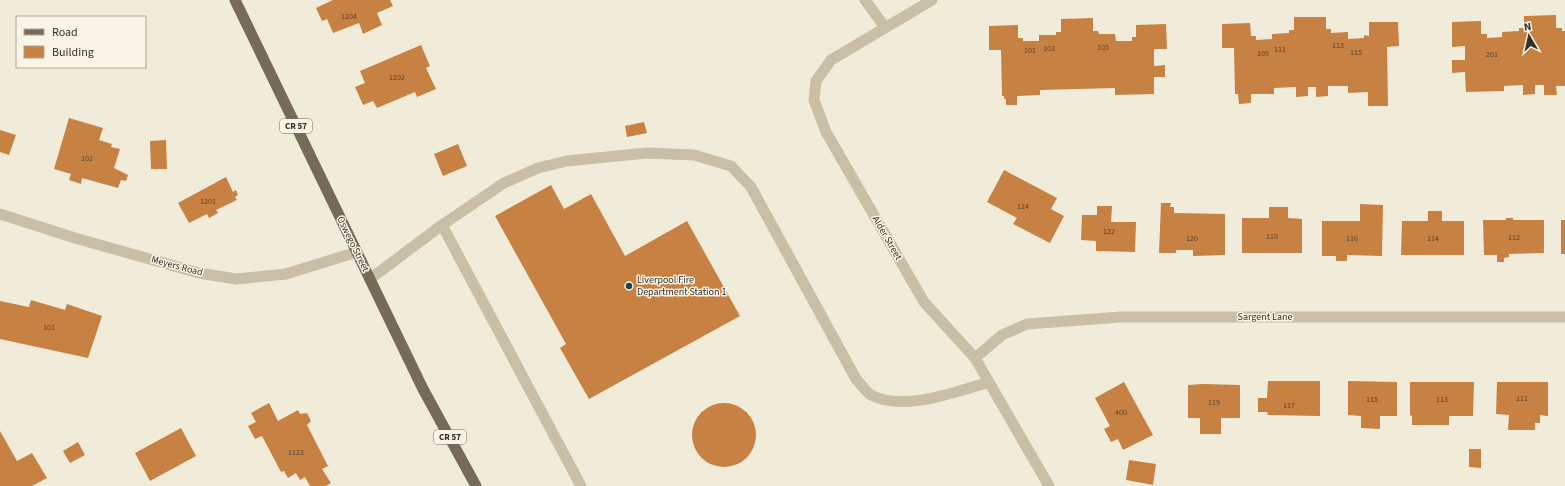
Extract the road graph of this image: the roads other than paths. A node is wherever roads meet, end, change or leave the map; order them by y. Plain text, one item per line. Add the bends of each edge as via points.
1 (235, 0) edge
2 (865, 0) edge
3 (932, 0) edge
4 (885, 27) junction
5 (0, 214) edge
6 (442, 225) junction
7 (357, 252) junction
8 (370, 279) junction
9 (1565, 317) edge
10 (975, 358) junction
11 (989, 382) junction
12 (476, 486) edge
13 (581, 486) edge
14 (1049, 486) edge

1 - 7 main road, Oswego Street / CR 57
2 - 4 street
3 - 4 street, Alder Street
4 - 10 street, Alder Street via 831,60 816,81 814,100 826,132 924,302
5 - 7 street, Meyers Road via 192,271 236,279 286,274
6 - 8 street
6 - 11 street via 504,183 538,168 568,161 647,153 694,155 731,166 751,187 856,379 870,394 892,402 918,400
6 - 13 street
7 - 8 main road, Oswego Street / CR 57
8 - 12 main road, Oswego Street / CR 57 via 423,389
9 - 10 street, Sargent Lane via 1121,317 1027,324 1002,335
10 - 11 street, Alder Street
11 - 14 street, Alder Street

